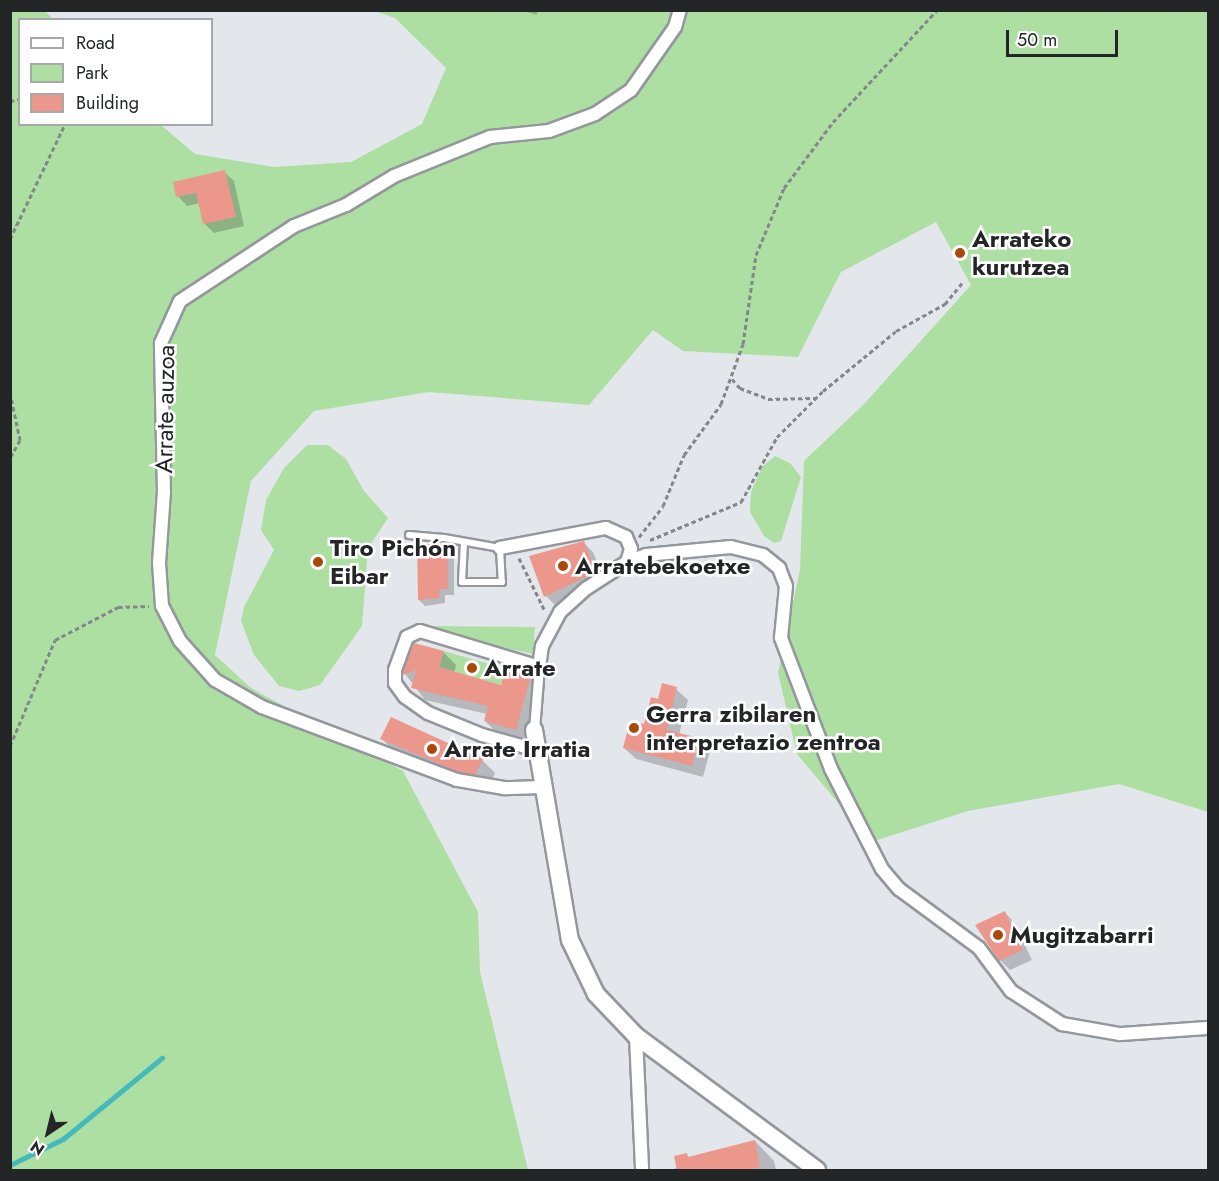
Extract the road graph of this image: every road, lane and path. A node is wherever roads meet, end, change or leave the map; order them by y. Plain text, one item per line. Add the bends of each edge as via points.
1 (680, 10) edge
2 (937, 10) edge
3 (64, 126) edge
4 (10, 239) edge
5 (962, 283) dead end
6 (732, 379) junction
7 (10, 392) edge
8 (815, 398) junction
9 (10, 458) edge
10 (409, 535) dead end
11 (464, 542) junction
12 (500, 548) junction
13 (514, 548) junction
14 (631, 549) junction
15 (627, 562) junction
16 (162, 606) junction
17 (552, 626) junction
18 (539, 667) junction
19 (534, 730) joint
20 (10, 746) edge
21 (536, 750) junction
22 (542, 787) junction
23 (1209, 1028) edge
24 (636, 1036) junction
25 (642, 1170) edge
26 (817, 1170) edge

1 - 16 street, Arrate auzoa via 675,27 631,90 595,114 549,131 490,137 394,176 346,205 294,226 180,301 161,343
2 - 6 path via 833,122 784,188 756,255 743,344
3 - 4 path
5 - 8 path via 945,304 896,331
6 - 8 path via 740,388 768,399
6 - 14 path via 722,404 684,455 663,506
7 - 9 path via 20,440
8 - 15 path via 777,437 741,502 649,541
10 - 11 lane
11 - 12 lane
11 - 12 lane via 462,582 502,582
12 - 13 street
13 - 14 street via 606,528 626,537
13 - 17 path
14 - 15 street
15 - 17 street via 572,598
15 - 23 street via 646,555 731,547 764,555 779,568 786,586 780,625 786,654 831,769 882,869 910,900 979,948 998,977 1029,1005 1062,1024 1098,1032
16 - 20 path via 118,607 56,640
16 - 22 street, Arrate auzoa via 180,641 215,680 262,707 457,780 504,788
17 - 18 street
18 - 19 street
18 - 21 street via 420,631 407,637 395,670 395,683 405,697 428,713 482,735
19 - 21 street
21 - 22 street
22 - 24 street via 570,940 596,994
24 - 25 street
24 - 26 street

